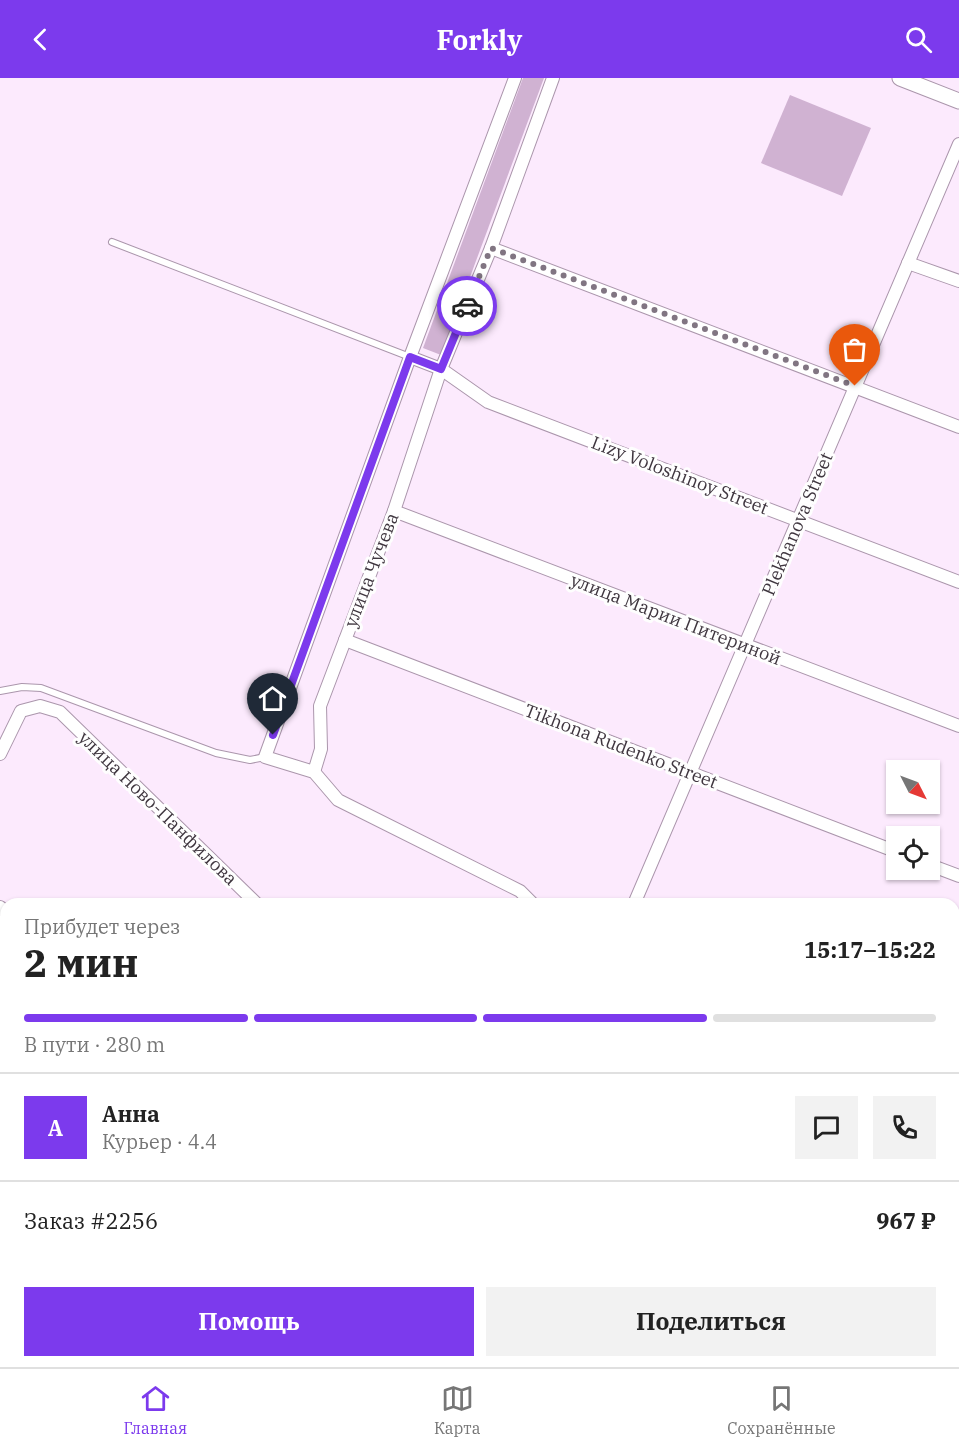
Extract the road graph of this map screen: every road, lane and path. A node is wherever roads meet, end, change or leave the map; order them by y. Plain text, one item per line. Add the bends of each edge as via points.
1 (514, 78) edge
2 (553, 78) edge
3 (900, 78) edge
4 (959, 101) edge
5 (959, 144) edge
6 (112, 242) dead end
7 (491, 248) junction
8 (908, 262) junction
9 (959, 281) edge
10 (410, 357) junction
11 (441, 369) junction
12 (855, 386) junction
13 (959, 427) edge
14 (394, 511) junction
15 (798, 521) junction
16 (959, 582) edge
17 (345, 640) junction
18 (745, 646) junction
19 (0, 691) edge
20 (959, 726) edge
21 (0, 754) edge
22 (265, 757) junction
23 (314, 772) junction
24 (690, 773) junction
25 (886, 848) edge
26 (940, 869) edge
27 (959, 876) edge
28 (251, 898) edge
29 (527, 898) edge
30 (637, 898) edge

1 - 10 street, улица Чучева
2 - 7 street, улица Чучева
3 - 4 street
5 - 8 street, Plekhanova Street
6 - 10 lane
7 - 11 street, улица Чучева
7 - 12 street
8 - 9 street
8 - 12 street, Plekhanova Street
10 - 11 street
10 - 22 street, улица Чучева
11 - 14 street, улица Чучева
11 - 15 street, Lizy Voloshinoy Street via 488,402
12 - 13 street
12 - 15 street, Plekhanova Street
14 - 17 street, улица Чучева
14 - 18 street, улица Марии Питериной
15 - 16 street, Lizy Voloshinoy Street
15 - 18 street, Plekhanova Street
17 - 23 street, улица Чучева via 320,706 321,749
17 - 24 street, Tikhona Rudenko Street
18 - 20 street, улица Марии Питериной
18 - 24 street, Plekhanova Street
19 - 22 lane via 41,688 216,753 250,760
21 - 28 street, улица Ново-Панфилова via 21,711 40,706 60,712
22 - 23 street
23 - 29 street via 338,800
24 - 25 street, Tikhona Rudenko Street
24 - 30 street, Plekhanova Street
26 - 27 street

